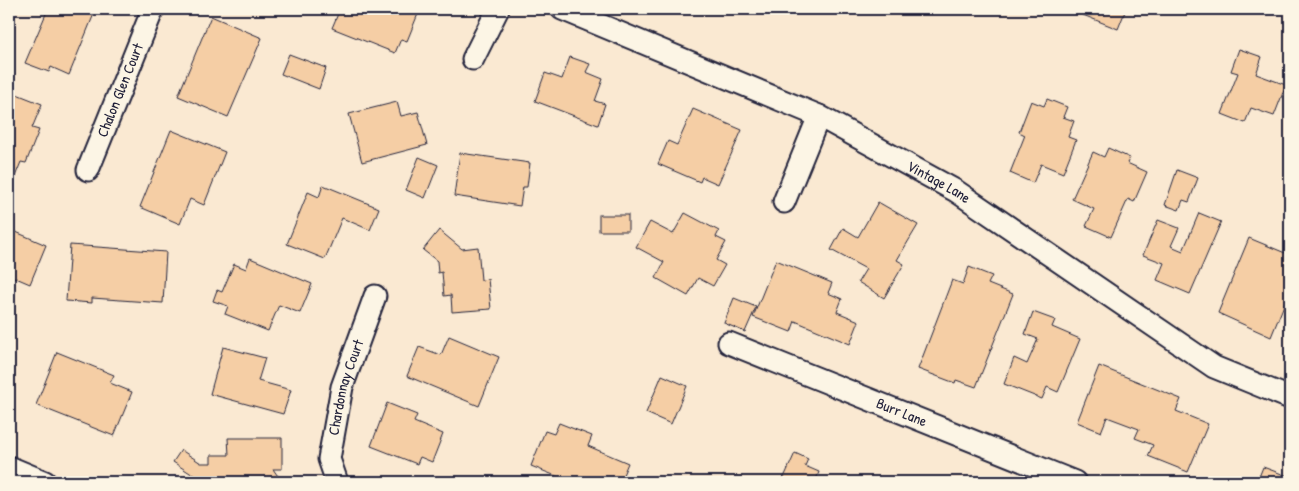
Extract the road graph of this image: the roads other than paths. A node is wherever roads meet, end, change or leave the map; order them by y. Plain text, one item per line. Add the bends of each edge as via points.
1 (153, 9) edge
2 (498, 9) edge
3 (562, 9) edge
4 (473, 59) dead end
5 (819, 116) junction
6 (88, 170) dead end
7 (784, 202) dead end
8 (375, 296) dead end
9 (729, 343) dead end
10 (1290, 398) edge
11 (9, 467) edge
12 (45, 482) edge
13 (336, 482) edge
14 (1075, 482) edge

1 - 6 street, Chalon Glen Court
2 - 4 street
3 - 5 street, Vintage Lane
5 - 7 street
5 - 10 street, Vintage Lane via 956,191 1214,367
8 - 13 street, Chardonnay Court via 342,387 330,460
9 - 14 street, Burr Lane
11 - 12 street

